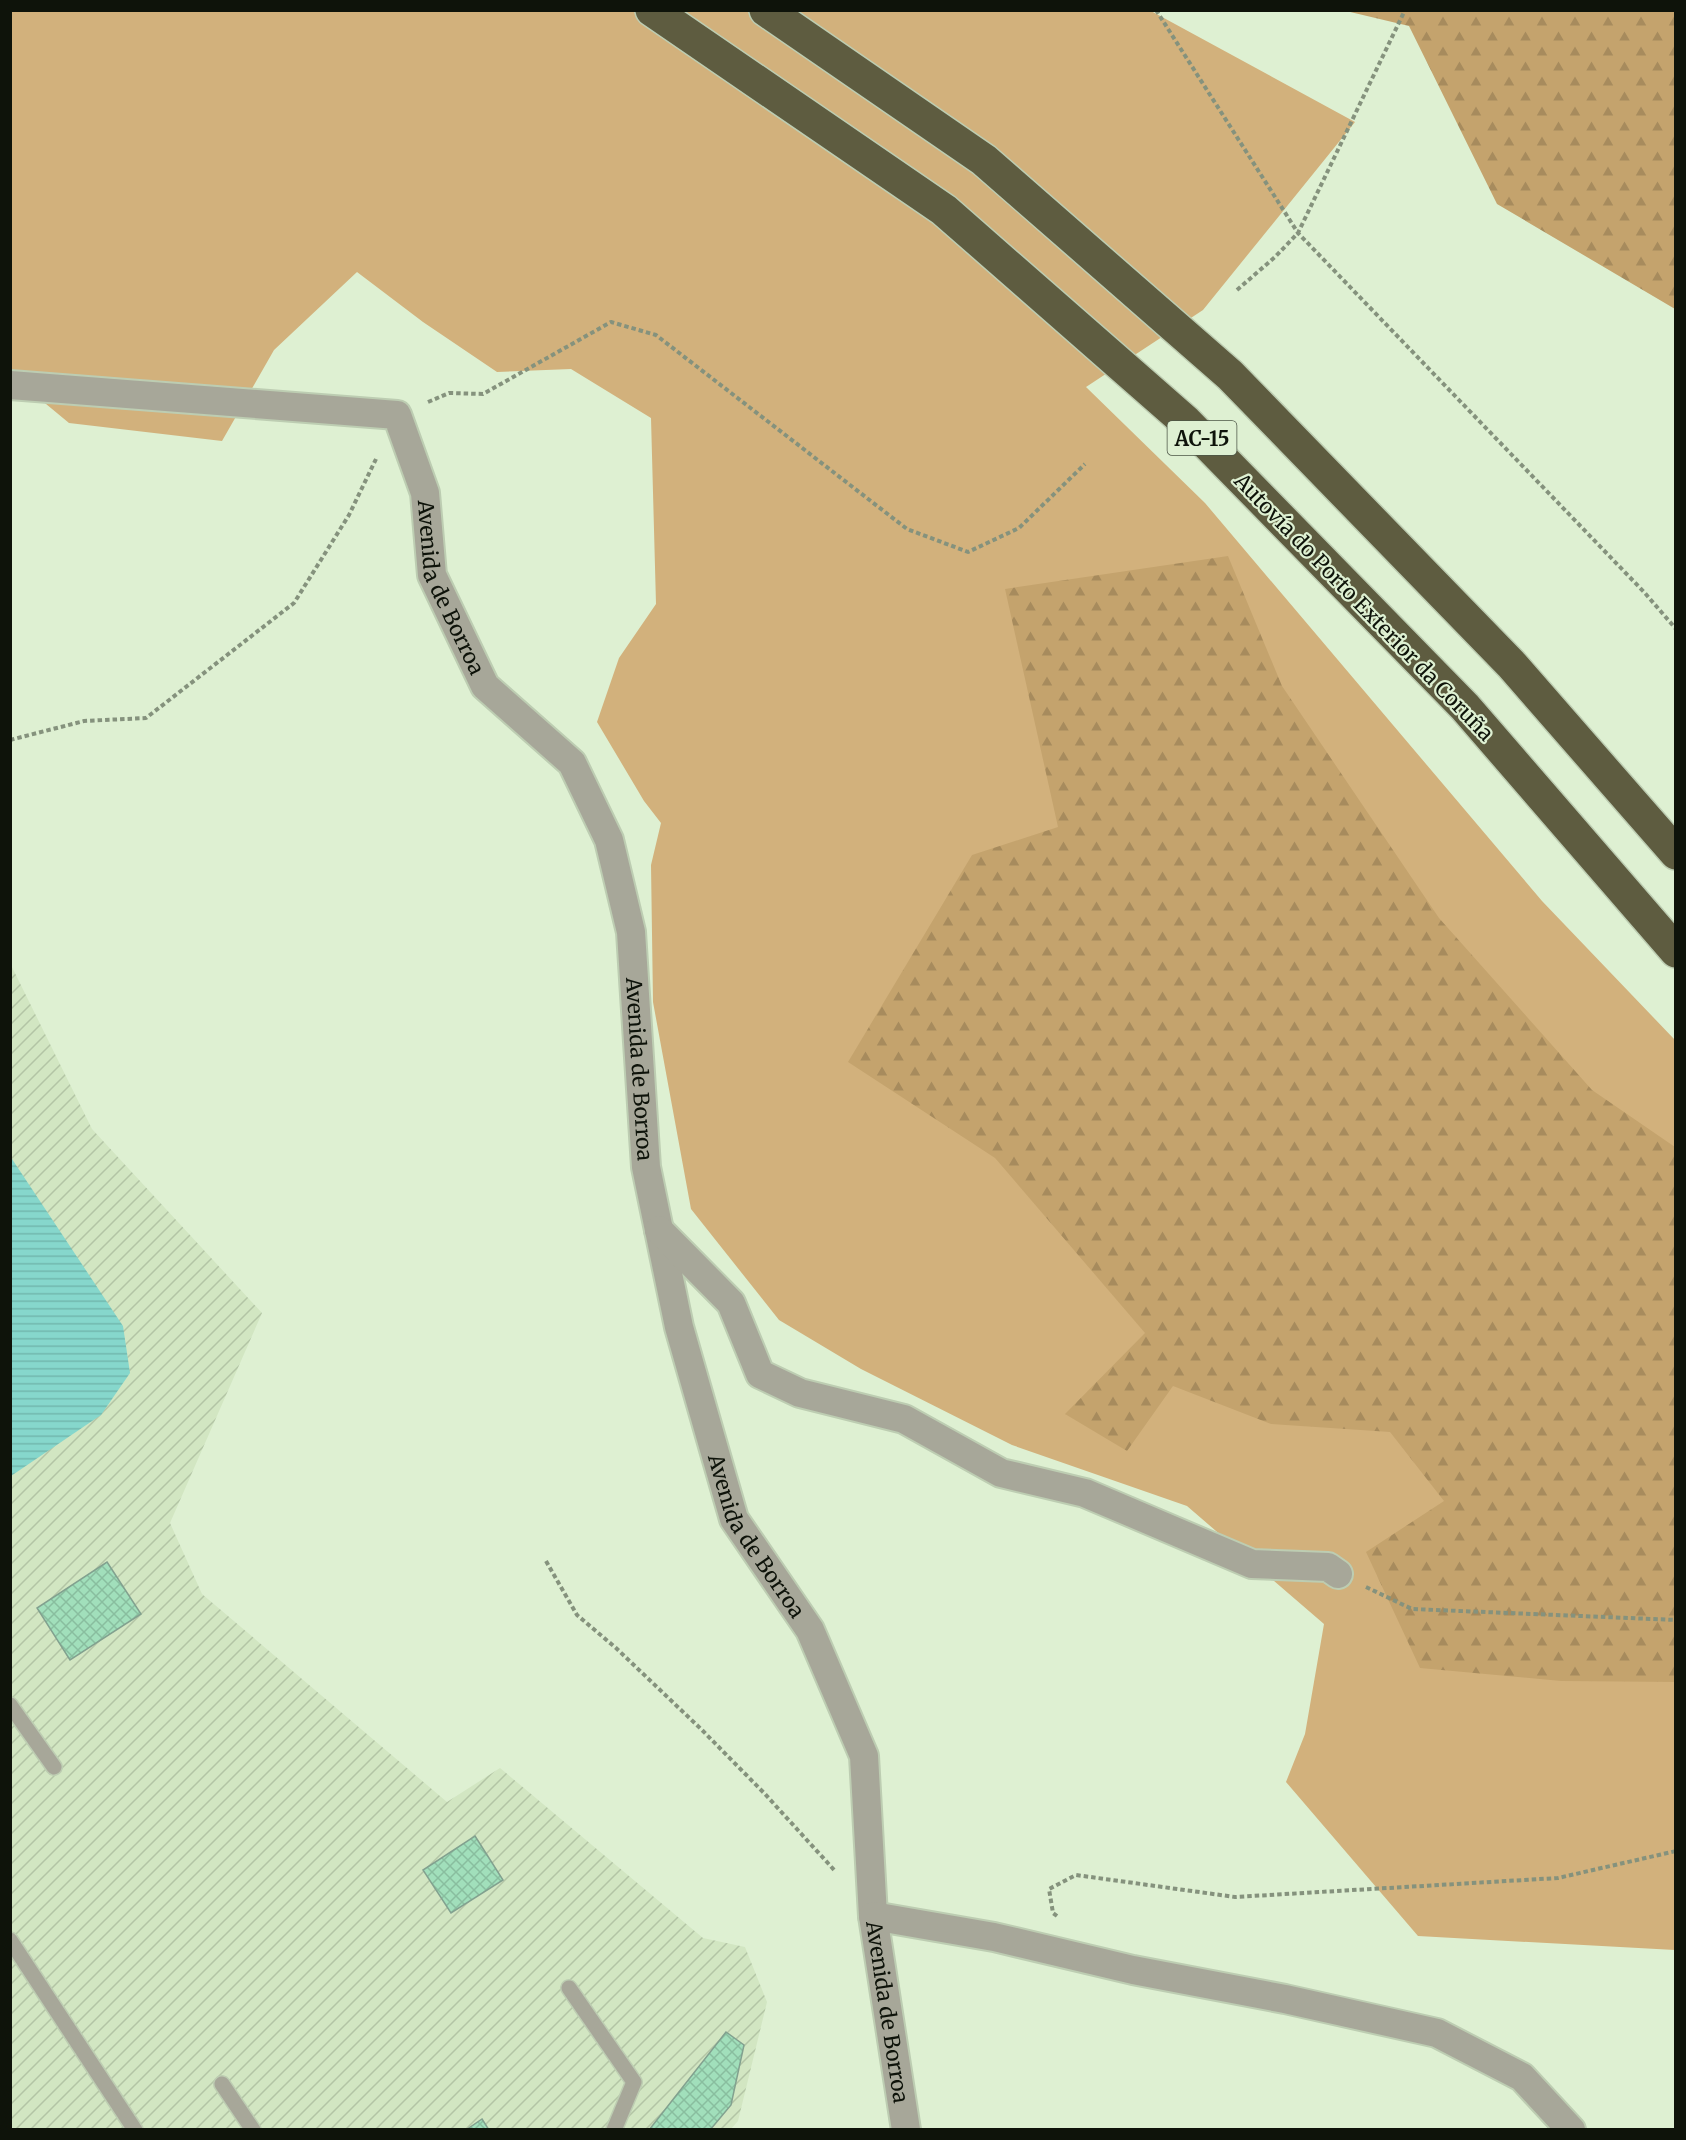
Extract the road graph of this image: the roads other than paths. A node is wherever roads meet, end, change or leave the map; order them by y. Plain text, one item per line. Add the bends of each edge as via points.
1 (652, 10) edge
2 (766, 10) edge
3 (10, 384) edge
4 (1676, 853) edge
5 (1676, 951) edge
6 (659, 1230) junction
7 (1338, 1574) road end
8 (10, 1706) edge
9 (54, 1767) dead end
10 (873, 1916) junction
11 (10, 1940) edge
12 (569, 1988) dead end
13 (222, 2084) dead end
14 (135, 2130) edge
15 (253, 2130) edge
16 (614, 2130) edge
17 (906, 2130) edge
18 (1571, 2130) edge

1 - 5 highway, Autovía do Porto Exterior da Coruña / AC-15 via 944,210 1186,422 1464,707
2 - 4 highway, AC-15 via 984,159 1230,375 1511,664
3 - 6 street, Avenida de Borroa via 396,415 425,493 432,575 485,686 572,763 609,840 630,932 646,1167
6 - 7 street via 731,1304 760,1374 800,1393 904,1419 1001,1473 1085,1493 1252,1564 1328,1567
6 - 10 street, Avenida de Borroa via 679,1327 734,1519 810,1630 864,1756
8 - 9 lane
10 - 17 street, Avenida de Borroa
10 - 18 street via 994,1937 1437,2033 1522,2077
11 - 14 lane
12 - 16 lane via 634,2082
13 - 15 lane

